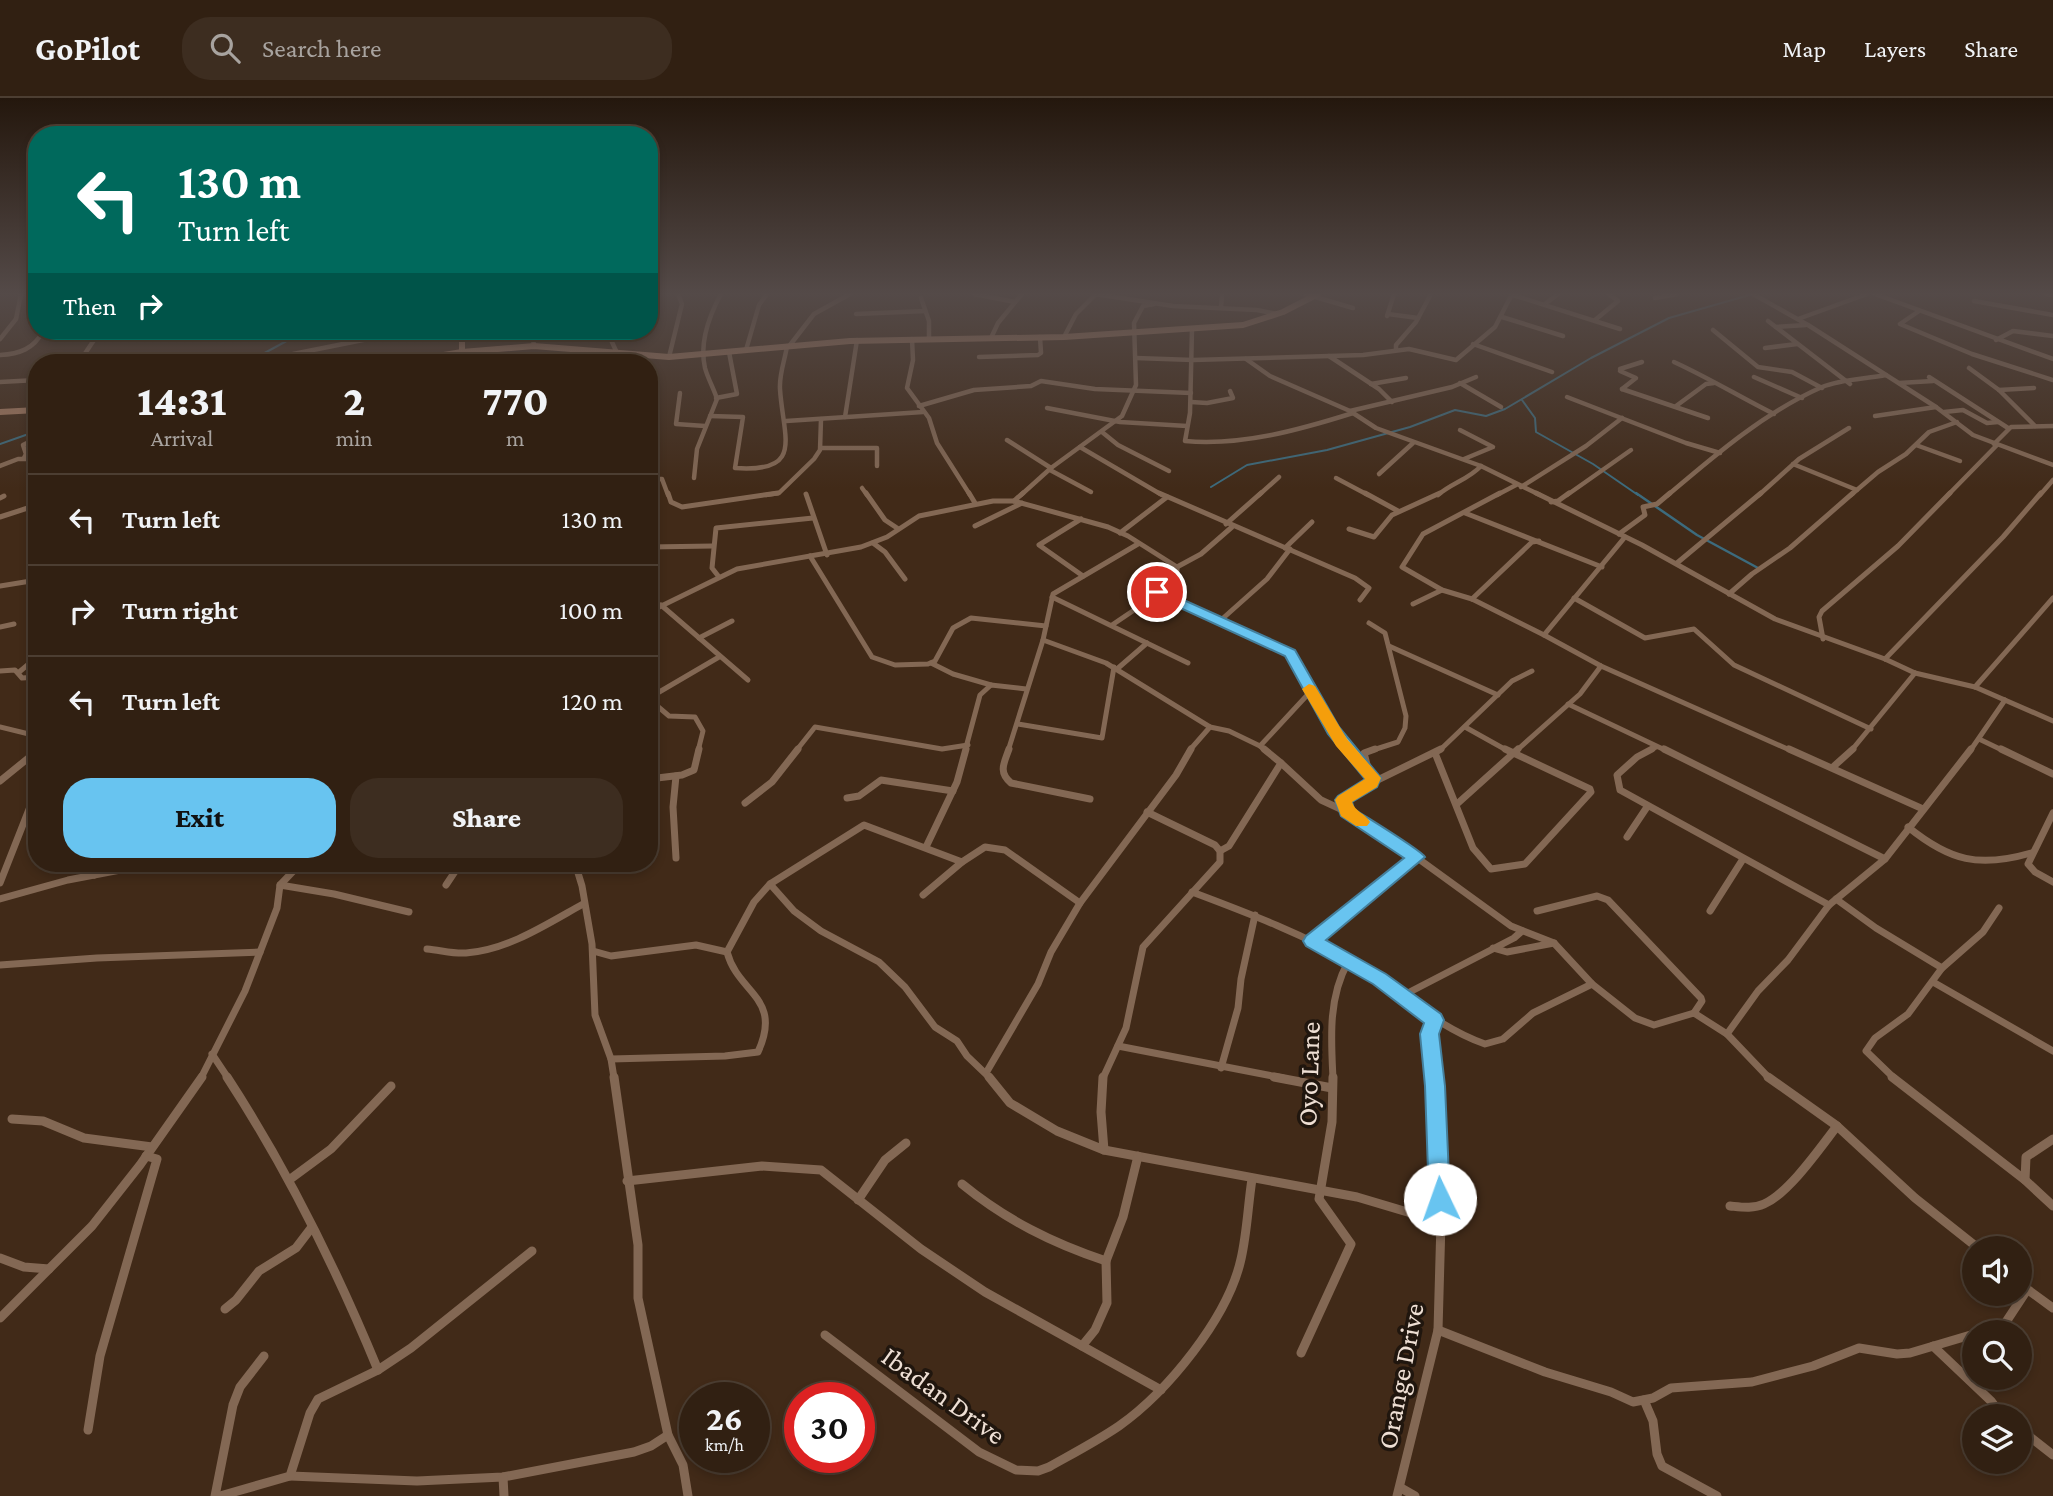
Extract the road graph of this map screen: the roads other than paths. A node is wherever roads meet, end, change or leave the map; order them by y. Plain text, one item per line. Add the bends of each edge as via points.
1 (704, 359) edge
2 (730, 359) edge
3 (786, 359) edge
4 (854, 359) edge
5 (913, 359) edge
6 (1136, 359) edge
7 (1171, 359) edge
8 (1233, 359) edge
9 (1246, 359) edge
10 (1334, 359) edge
11 (1515, 359) edge
12 (1749, 359) edge
13 (1818, 359) edge
14 (1861, 359) edge
15 (1988, 359) edge
16 (1193, 360) junction
17 (1642, 362) dead end
18 (1674, 362) dead end
19 (1969, 368) dead end
20 (1552, 372) dead end
21 (1886, 375) junction
22 (1476, 377) dead end
23 (1754, 377) dead end
24 (1929, 377) dead end
25 (1406, 378) dead end
26 (28, 380) edge
27 (2053, 380) edge
28 (1935, 381) junction
29 (0, 382) edge
30 (1460, 383) junction
31 (1715, 383) junction
32 (1898, 383) junction
33 (1371, 384) junction
34 (1851, 384) junction
35 (1822, 388) junction
36 (2034, 388) dead end
37 (1999, 390) junction
38 (1134, 391) junction
39 (1230, 391) dead end
40 (680, 393) dead end
41 (1191, 393) junction
42 (1567, 397) dead end
43 (716, 398) junction
44 (1802, 398) junction
45 (1191, 402) junction
46 (1392, 402) junction
47 (1676, 405) junction
48 (919, 406) junction
49 (1501, 407) dead end
50 (1936, 407) junction
51 (1047, 408) dead end
52 (28, 410) edge
53 (0, 412) edge
54 (923, 412) junction
55 (1352, 412) junction
56 (1944, 412) junction
57 (1774, 414) junction
58 (710, 415) junction
59 (1875, 416) dead end
60 (845, 417) junction
61 (1622, 418) junction
62 (1708, 418) dead end
63 (821, 419) junction
64 (786, 421) junction
65 (1116, 421) junction
66 (1957, 422) junction
67 (1998, 422) junction
68 (705, 426) junction
69 (1187, 426) junction
70 (2035, 426) junction
71 (2053, 426) edge
72 (1849, 428) dead end
73 (2008, 428) junction
74 (1460, 430) dead end
75 (1102, 432) junction
76 (1007, 440) dead end
77 (28, 442) edge
78 (1413, 443) junction
79 (1995, 444) junction
80 (1916, 445) junction
81 (1080, 447) junction
82 (821, 448) junction
83 (1631, 450) dead end
84 (1720, 453) junction
85 (24, 458) junction
86 (1464, 459) junction
87 (28, 460) edge
88 (1960, 461) dead end
89 (1793, 464) junction
90 (2053, 465) edge
91 (0, 466) edge
92 (877, 466) dead end
93 (1481, 466) junction
94 (1051, 469) junction
95 (1169, 471) dead end
96 (1379, 474) dead end
97 (1279, 477) dead end
98 (694, 478) dead end
99 (1336, 478) dead end
100 (658, 479) edge
101 (2053, 480) edge
102 (1518, 486) junction
103 (862, 488) dead end
104 (1857, 489) junction
105 (1091, 492) dead end
106 (806, 494) dead end
107 (1167, 497) junction
108 (1014, 501) junction
109 (975, 503) junction
110 (1022, 503) junction
111 (1558, 503) junction
112 (28, 508) edge
113 (1398, 512) junction
114 (1468, 512) junction
115 (0, 517) edge
116 (813, 518) junction
117 (1082, 519) junction
118 (1312, 522) dead end
119 (1229, 525) junction
120 (975, 526) dead end
121 (897, 527) junction
122 (1349, 529) dead end
123 (1120, 533) junction
124 (1622, 536) junction
125 (1533, 540) junction
126 (873, 543) junction
127 (1138, 544) junction
128 (713, 546) junction
129 (658, 547) edge
130 (1287, 549) junction
131 (827, 555) junction
132 (810, 556) junction
133 (1677, 563) junction
134 (1177, 567) junction
135 (1602, 567) junction
136 (1083, 576) junction
137 (719, 577) junction
138 (905, 579) dead end
139 (28, 581) edge
140 (0, 586) edge
141 (1442, 590) junction
142 (1157, 592) junction
143 (1729, 594) junction
144 (1052, 597) junction
145 (1574, 598) junction
146 (1472, 599) junction
147 (1360, 600) dead end
148 (2051, 602) edge
149 (1413, 604) dead end
150 (661, 606) junction
151 (658, 608) edge
152 (1221, 620) junction
153 (732, 621) dead end
154 (1369, 623) dead end
155 (14, 624) dead end
156 (1112, 625) junction
157 (0, 627) edge
158 (1045, 629) junction
159 (1544, 635) junction
160 (699, 638) junction
161 (1823, 639) junction
162 (1043, 640) junction
163 (1147, 643) junction
164 (1389, 646) junction
165 (719, 657) junction
166 (1885, 659) junction
167 (931, 663) junction
168 (1188, 663) dead end
169 (28, 665) edge
170 (1601, 667) junction
171 (1115, 668) junction
172 (0, 671) edge
173 (1532, 671) dead end
174 (18, 673) junction
175 (1914, 673) junction
176 (28, 678) edge
177 (748, 680) dead end
178 (991, 685) junction
179 (1975, 687) junction
180 (1026, 689) junction
181 (1311, 691) junction
182 (658, 693) edge
183 (1498, 695) junction
184 (2005, 700) junction
185 (1568, 704) junction
186 (658, 706) edge
187 (2053, 721) edge
188 (1018, 724) junction
189 (0, 727) edge
190 (1210, 727) junction
191 (1465, 727) junction
192 (1871, 729) junction
193 (28, 734) edge
194 (1979, 738) junction
195 (968, 745) junction
196 (1260, 746) junction
197 (1656, 747) junction
198 (1435, 753) junction
199 (1512, 753) junction
200 (28, 758) edge
201 (1282, 763) junction
202 (1833, 767) junction
203 (2053, 774) edge
204 (676, 776) junction
205 (658, 778) edge
206 (1371, 778) junction
207 (0, 781) edge
208 (953, 791) junction
209 (847, 798) dead end
210 (1090, 799) dead end
211 (745, 803) dead end
212 (1457, 804) junction
213 (1647, 807) junction
214 (1923, 809) junction
215 (28, 812) edge
216 (1147, 812) junction
217 (1347, 812) junction
218 (2053, 813) edge
219 (1908, 827) junction
220 (1903, 834) junction
221 (1626, 837) dead end
222 (1921, 839) junction
223 (926, 847) junction
224 (1220, 851) junction
225 (2031, 853) junction
226 (1416, 857) junction
227 (677, 858) dead end
228 (1743, 859) junction
229 (1885, 859) junction
230 (962, 862) junction
231 (96, 872) edge
232 (113, 872) edge
233 (292, 872) edge
234 (455, 872) edge
235 (578, 872) edge
236 (94, 876) junction
237 (2053, 882) edge
238 (0, 883) edge
239 (770, 884) junction
240 (280, 885) junction
241 (446, 885) dead end
242 (1192, 892) junction
243 (923, 895) dead end
244 (0, 899) edge
245 (1833, 902) junction
246 (1080, 903) junction
247 (583, 904) junction
248 (1999, 908) dead end
249 (1537, 911) dead end
250 (1710, 911) dead end
251 (409, 912) dead end
252 (1255, 915) junction
253 (1522, 931) junction
254 (1312, 941) junction
255 (1554, 943) junction
256 (1493, 948) junction
257 (427, 949) dead end
258 (593, 951) junction
259 (260, 952) junction
260 (727, 952) junction
261 (1348, 962) junction
262 (0, 965) edge
263 (1942, 968) junction
264 (1933, 982) junction
265 (1592, 984) junction
266 (1402, 996) junction
267 (1694, 1013) junction
268 (1435, 1020) junction
269 (1727, 1034) junction
270 (1118, 1046) junction
271 (2053, 1052) edge
272 (212, 1054) junction
273 (611, 1059) junction
274 (1221, 1068) junction
275 (986, 1073) junction
276 (391, 1086) dead end
277 (1332, 1088) junction
278 (12, 1119) dead end
279 (1837, 1126) junction
280 (2053, 1139) edge
281 (906, 1143) dead end
282 (152, 1147) junction
283 (1104, 1150) junction
284 (146, 1156) junction
285 (1138, 1156) junction
286 (1252, 1179) junction
287 (289, 1180) junction
288 (2025, 1180) junction
289 (628, 1181) junction
290 (962, 1184) dead end
291 (1320, 1191) junction
292 (858, 1200) junction
293 (1730, 1206) dead end
294 (2053, 1206) edge
295 (1441, 1222) junction
296 (312, 1227) junction
297 (1963, 1236) edge
298 (532, 1251) dead end
299 (0, 1258) edge
300 (1106, 1261) junction
301 (49, 1269) junction
302 (2032, 1293) edge
303 (2053, 1308) edge
304 (225, 1310) dead end
305 (0, 1318) edge
306 (1438, 1330) junction
307 (825, 1335) dead end
308 (1962, 1338) edge
309 (1082, 1346) junction
310 (1933, 1346) junction
311 (1301, 1353) dead end
312 (264, 1356) dead end
313 (378, 1370) junction
314 (1161, 1390) junction
315 (1644, 1400) junction
316 (1993, 1404) edge
317 (88, 1430) dead end
318 (668, 1435) junction
319 (2032, 1438) edge
320 (2053, 1455) edge
321 (290, 1476) junction
322 (503, 1477) junction
323 (1399, 1492) edge
324 (218, 1496) edge
325 (504, 1496) edge
326 (688, 1496) edge
327 (1415, 1496) edge
328 (1717, 1496) edge

1 - 43 street
2 - 43 street via 737,394
3 - 64 street via 780,388
4 - 60 street
5 - 48 street via 907,388
6 - 38 street
7 - 16 street
8 - 16 street
9 - 55 street via 1270,376
10 - 33 street
11 - 20 street
12 - 35 street via 1758,367 1792,372
13 - 34 street
14 - 21 street
15 - 27 street
16 - 41 street
17 - 47 street via 1619,370 1635,377 1622,389
18 - 31 street
19 - 37 street
21 - 32 street
21 - 34 street
22 - 30 street
23 - 44 street
24 - 28 street
25 - 33 street
26 - 29 street
28 - 32 street
28 - 67 street
30 - 46 street
30 - 49 street
31 - 47 street via 1706,384
31 - 57 street
32 - 50 street
33 - 46 street
34 - 35 street
35 - 44 street
36 - 37 street
37 - 70 street
38 - 41 street
38 - 48 street via 1041,381 1031,386 974,390
38 - 65 street
39 - 45 street via 1233,398 1226,401
40 - 68 street via 677,424
41 - 45 street
42 - 61 street
43 - 58 street
44 - 57 street
45 - 69 street
46 - 55 street
47 - 62 street
48 - 54 street
50 - 56 street
50 - 59 street
51 - 65 street
52 - 53 street
54 - 60 street
54 - 109 street
55 - 69 street via 1301,429 1219,441 1185,441
55 - 78 street
56 - 66 street
56 - 67 street via 1964,410 1981,421
57 - 84 street
58 - 64 street via 743,416 733,466 739,469 773,467 785,449
58 - 68 street
60 - 63 street
61 - 84 street
61 - 102 street via 1586,446
63 - 64 street
63 - 82 street
65 - 69 street
65 - 75 street
66 - 79 street
66 - 80 street via 1929,432
67 - 73 street
68 - 98 street
70 - 71 street
70 - 73 street
72 - 89 street
73 - 79 street
74 - 86 street via 1493,447
75 - 81 street
75 - 95 street
76 - 94 street
77 - 85 street via 23,445
78 - 86 street
78 - 96 street
79 - 90 street
79 - 161 street via 1898,546 1822,611
80 - 88 street
80 - 104 street
81 - 94 street
81 - 107 street
82 - 92 street via 877,448
82 - 100 street via 779,493 762,497 682,507 671,502
83 - 111 street
84 - 124 street via 1657,504 1643,507 1645,515
85 - 87 street
85 - 91 street
86 - 93 street
89 - 104 street
89 - 133 street
93 - 102 street
93 - 113 street via 1438,495
94 - 105 street
94 - 108 street
97 - 119 street
99 - 113 street
101 - 166 street
102 - 111 street
102 - 114 street
103 - 121 street via 880,514
104 - 143 street
106 - 116 street
107 - 119 street
107 - 123 street
108 - 109 street
108 - 110 street
109 - 121 street via 934,511
110 - 117 street
110 - 120 street
111 - 124 street
112 - 115 street
113 - 122 street via 1374,537
114 - 125 street
114 - 141 street via 1423,534 1402,564 1403,569
116 - 128 street via 716,528
116 - 131 street
117 - 123 street
117 - 136 street via 1039,545
118 - 130 street
119 - 130 street
119 - 134 street via 1201,554
121 - 126 street
123 - 127 street
124 - 133 street
124 - 135 street
125 - 135 street
125 - 146 street
126 - 131 street
126 - 138 street
127 - 134 street
127 - 136 street
128 - 129 street
128 - 137 street via 712,568
130 - 147 street via 1365,583 1369,590
130 - 152 street via 1267,579
131 - 132 street
132 - 137 street via 737,569
132 - 167 street via 872,657 895,665
133 - 143 street
134 - 142 street via 1177,574
135 - 145 street
136 - 144 street
137 - 150 street
139 - 140 street
141 - 146 street
141 - 149 street
142 - 152 street
142 - 156 street
143 - 161 street
144 - 156 street
144 - 158 street
145 - 159 street
145 - 192 street via 1645,638 1695,629 1734,665
146 - 159 street
148 - 179 street
150 - 151 street
150 - 160 street
152 - 181 street via 1290,653
153 - 160 street
154 - 164 street via 1385,633
155 - 157 street
156 - 163 street
158 - 162 street
158 - 167 street via 993,619 965,620 948,634
159 - 170 street
160 - 165 street
161 - 166 street
162 - 171 street
162 - 180 street
163 - 168 street
163 - 171 street
164 - 183 street
164 - 206 street via 1405,728 1398,743 1364,753
165 - 177 street
165 - 182 street
166 - 175 street
167 - 178 street
169 - 174 street
170 - 185 street
170 - 202 street
171 - 188 street via 1102,738
171 - 190 street
172 - 174 street
173 - 183 street
174 - 176 street
175 - 179 street
175 - 192 street
178 - 180 street
178 - 195 street via 980,695
179 - 184 street
180 - 188 street
181 - 196 street
181 - 206 street via 1337,736
183 - 191 street
184 - 187 street
184 - 194 street
185 - 197 street
185 - 199 street
186 - 204 street via 669,716 695,717 702,731 694,770
188 - 210 street via 1002,770 1006,780
189 - 193 street
190 - 196 street
190 - 216 street
191 - 198 street
191 - 199 street
192 - 202 street
194 - 203 street
194 - 214 street
195 - 208 street
195 - 211 street via 942,748 815,727 772,782
196 - 201 street
197 - 213 street via 1617,775 1620,789
197 - 229 street
198 - 206 street
198 - 212 street
199 - 212 street
199 - 212 street via 1591,792 1525,864 1491,869 1473,848
200 - 207 street
201 - 217 street via 1321,800
201 - 224 street via 1229,846
202 - 214 street
204 - 205 street
204 - 227 street
206 - 217 street via 1343,800
208 - 209 street via 881,780 859,796
208 - 223 street
213 - 221 street
213 - 228 street
214 - 219 street
215 - 238 street
216 - 224 street via 1210,841
216 - 246 street
217 - 226 street
218 - 225 street
219 - 220 street
219 - 222 street
220 - 222 street
220 - 229 street
222 - 225 street via 1966,862
223 - 230 street
223 - 239 street via 864,825
224 - 242 street via 1220,862
225 - 237 street via 2029,867
226 - 253 street
226 - 254 street
228 - 245 street
228 - 250 street
229 - 245 street
230 - 243 street
230 - 246 street via 985,847 1004,850
231 - 236 street
232 - 236 street
233 - 240 street
234 - 241 street
235 - 247 street
236 - 244 street
239 - 260 street via 754,902
239 - 275 street via 794,911 821,931 879,962 935,1027 957,1041
240 - 251 street
240 - 259 street via 277,908
242 - 252 street
242 - 270 street via 1143,947
245 - 263 street
245 - 269 street
246 - 275 street
247 - 257 street via 490,947 463,953
247 - 258 street
248 - 263 street via 1983,932
249 - 267 street via 1597,896 1608,900 1703,999
252 - 254 street
252 - 274 street via 1238,1008
253 - 255 street
253 - 256 street
254 - 261 street
255 - 256 street via 1507,952
255 - 265 street
256 - 266 street
258 - 260 street via 611,956 696,945
258 - 273 street via 595,1015
259 - 262 street
259 - 272 street
260 - 273 street via 741,983 765,1012 758,1052
261 - 266 street
261 - 277 street, Oyo Lane via 1333,996
263 - 264 street
264 - 271 street
264 - 288 street via 1908,1014 1875,1038 1866,1051 1883,1070
265 - 267 street via 1646,1024
265 - 268 street via 1533,1013 1495,1042 1476,1042
266 - 268 street
267 - 269 street
268 - 295 street, Orange Drive via 1430,1034
269 - 279 street via 1770,1079
270 - 274 street
270 - 283 street via 1103,1075
272 - 282 street via 195,1088
272 - 287 street
273 - 289 street
274 - 277 street
275 - 283 street via 1024,1113
276 - 287 street via 331,1149
277 - 291 street, Oyo Lane
278 - 282 street via 43,1121 84,1138
279 - 293 street via 1765,1204
279 - 297 street
280 - 288 street via 2026,1157
281 - 292 street via 892,1152
282 - 284 street
283 - 285 street
284 - 301 street via 92,1226
284 - 317 street via 157,1159 100,1356
285 - 286 street
285 - 300 street
286 - 291 street
286 - 314 street, Ibadan Drive via 1241,1260 1230,1293
287 - 296 street
288 - 294 street
289 - 292 street via 762,1166 809,1168 821,1170
289 - 318 street via 638,1245 638,1298
290 - 300 street via 997,1214 1039,1237
291 - 295 street
291 - 311 street via 1321,1202 1351,1244
292 - 309 street via 985,1292
295 - 306 street, Orange Drive
296 - 304 street via 296,1248 259,1271
296 - 313 street via 356,1313
298 - 313 street via 432,1333
299 - 301 street via 24,1267
300 - 309 street via 1107,1303
301 - 305 street
302 - 303 street
306 - 315 street via 1547,1373 1610,1390 1633,1402
306 - 323 street, Orange Drive
307 - 314 street, Ibadan Drive via 979,1452 1016,1470 1049,1468 1119,1426
308 - 310 street
309 - 314 street
310 - 315 street via 1897,1354 1859,1348 1752,1382 1671,1388
310 - 316 street
312 - 324 street via 240,1387 233,1405
313 - 321 street via 317,1399
315 - 328 street via 1662,1466
318 - 322 street via 634,1452
318 - 326 street via 683,1465
319 - 320 street
321 - 322 street via 417,1481
321 - 324 street
322 - 325 street
323 - 327 street

